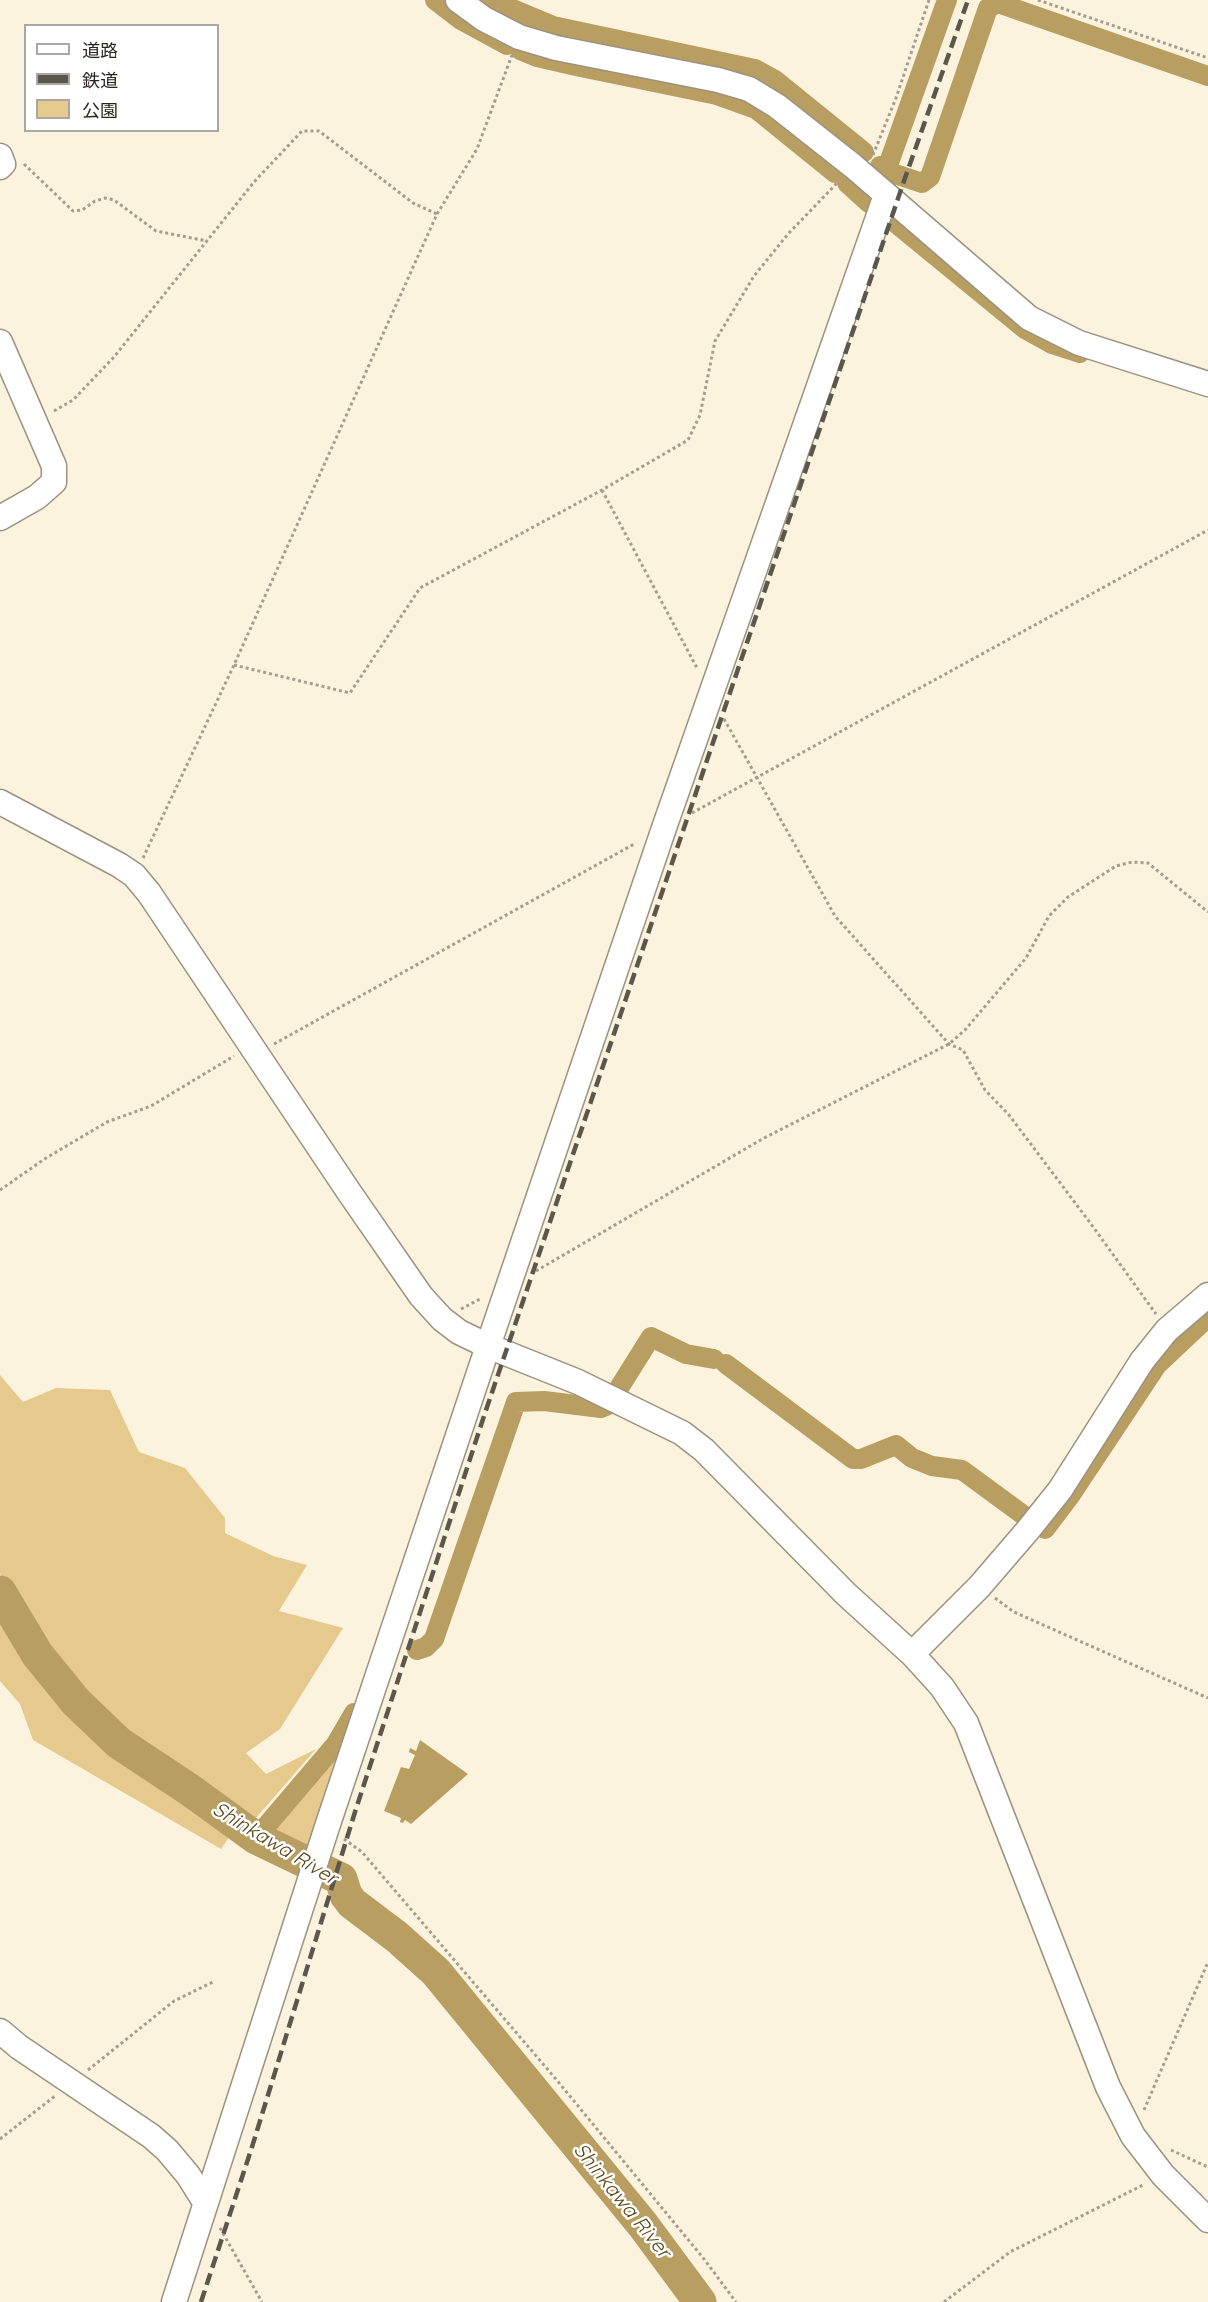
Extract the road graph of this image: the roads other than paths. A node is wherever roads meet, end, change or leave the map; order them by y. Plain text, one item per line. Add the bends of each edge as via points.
1 (458, 0) edge
2 (886, 195) junction
3 (0, 342) edge
4 (1208, 384) edge
5 (0, 518) edge
6 (0, 802) edge
7 (1208, 1295) edge
8 (488, 1346) junction
9 (912, 1654) junction
10 (0, 2031) edge
11 (205, 2202) junction
12 (1208, 2220) edge
13 (174, 2302) edge

1 - 2 street via 519,37 749,89 777,106
2 - 4 street via 1029,318 1079,343
2 - 8 street
3 - 5 street via 54,466 54,482 38,498
6 - 8 street via 134,875 408,1277 442,1319
7 - 9 street via 1167,1330 1142,1361 1060,1490 979,1587
8 - 9 street via 578,1382 682,1433
8 - 11 street
9 - 12 street via 942,1687 966,1723 1108,2087 1132,2136 1163,2175
10 - 11 street via 152,2136 188,2175
11 - 13 street

